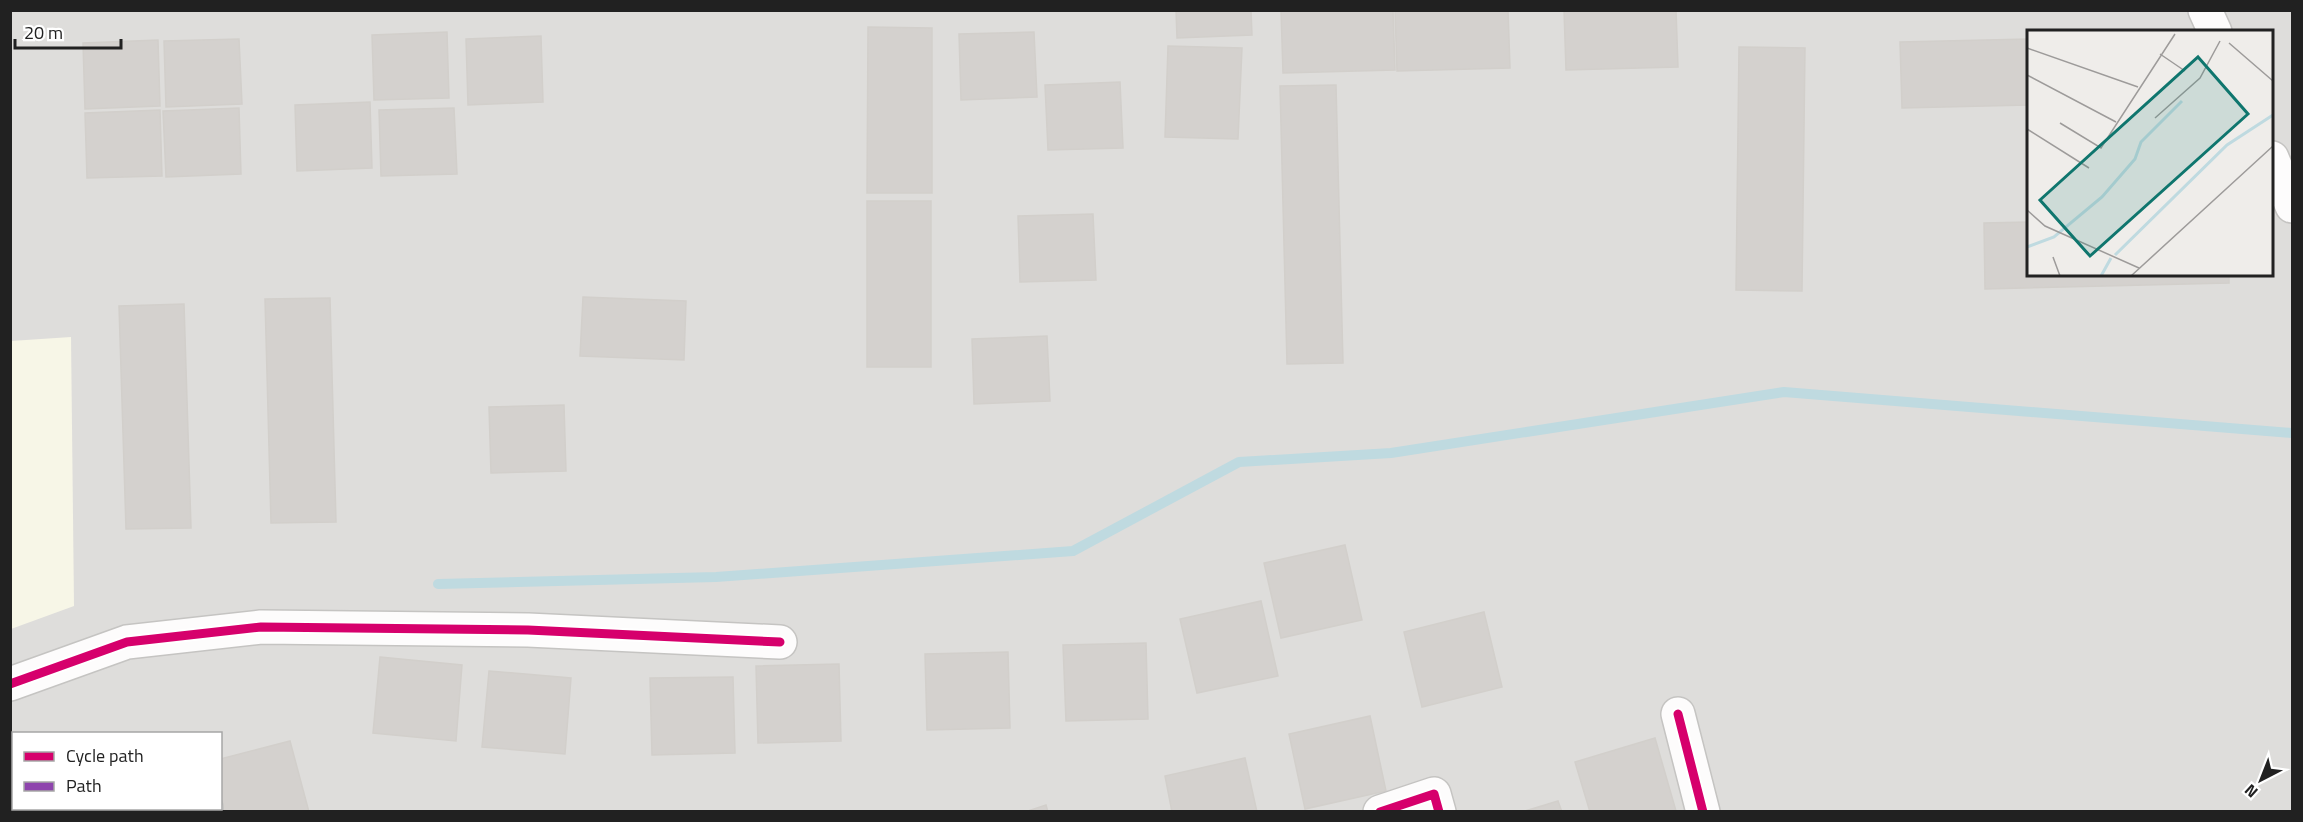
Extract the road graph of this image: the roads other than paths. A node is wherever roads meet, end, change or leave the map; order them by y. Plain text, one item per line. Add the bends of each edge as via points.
1 (2205, 10) edge
2 (2214, 30) edge
3 (2273, 163) edge
4 (2292, 206) edge
5 (780, 642) dead end
6 (10, 684) edge
7 (1678, 714) dead end
8 (1380, 812) edge
9 (1439, 812) edge
10 (1703, 812) edge

1 - 2 street
3 - 4 street
5 - 6 street via 528,630 261,627 127,642
7 - 10 street
8 - 9 street via 1434,794

